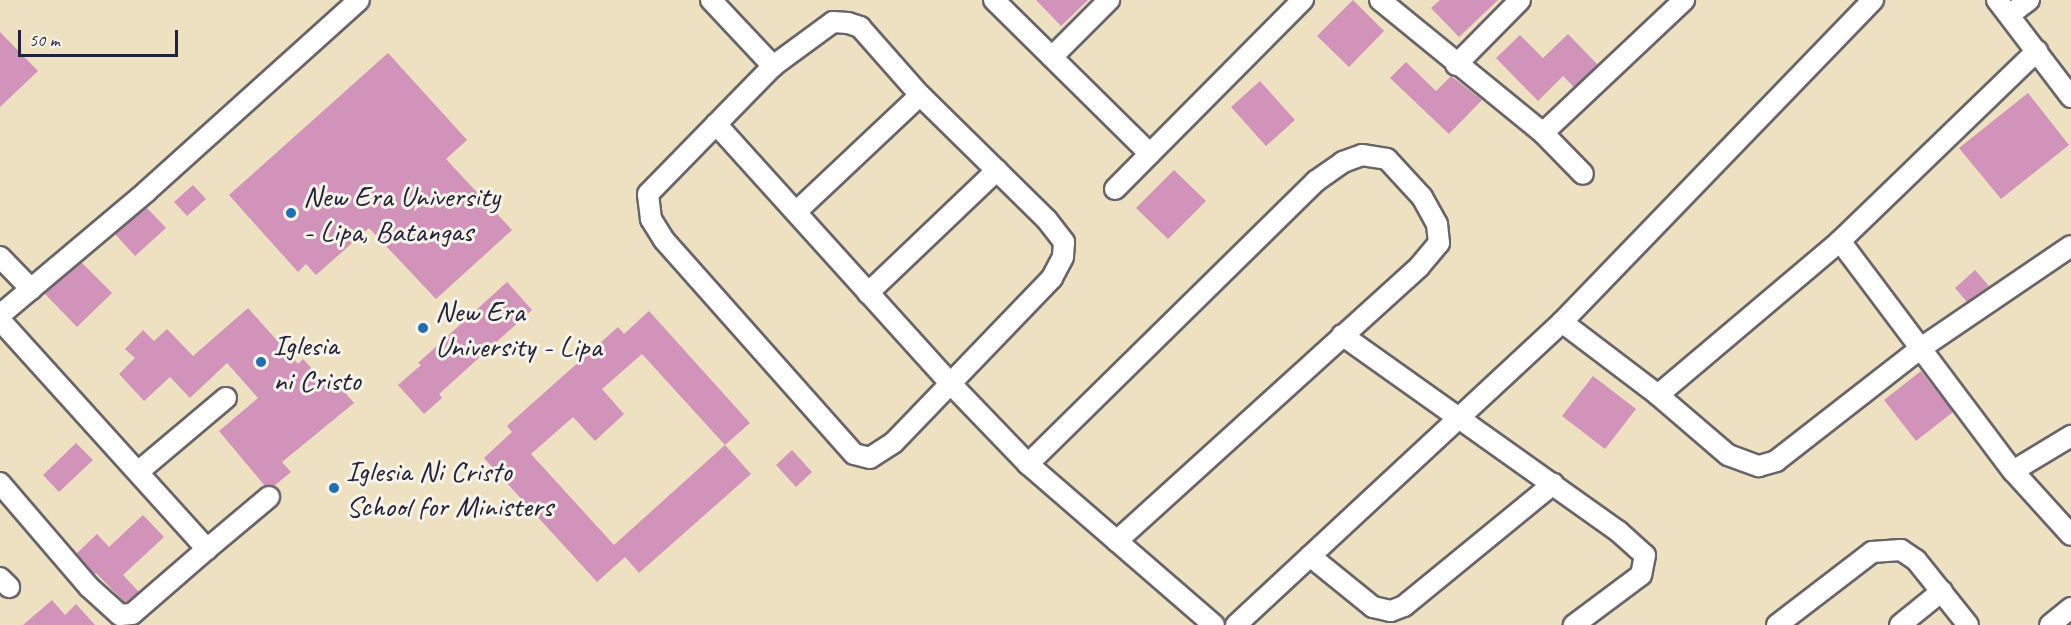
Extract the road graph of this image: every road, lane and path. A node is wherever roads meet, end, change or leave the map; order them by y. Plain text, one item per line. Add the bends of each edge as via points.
1 (359, 0) edge
2 (711, 0) edge
3 (994, 0) edge
4 (1109, 0) edge
5 (1303, 0) edge
6 (1380, 0) edge
7 (1520, 0) edge
8 (1684, 0) edge
9 (1873, 0) edge
10 (2029, 0) edge
11 (2003, 7) edge
12 (2037, 51) junction
13 (1052, 57) junction
14 (1456, 64) junction
15 (773, 66) junction
16 (920, 95) junction
17 (2071, 97) edge
18 (716, 124) junction
19 (1543, 133) junction
20 (1150, 154) junction
21 (997, 170) junction
22 (1583, 174) dead end
23 (1115, 189) dead end
24 (796, 212) junction
25 (1839, 241) junction
26 (2071, 246) edge
27 (0, 257) edge
28 (31, 289) junction
29 (868, 293) junction
30 (0, 315) edge
31 (0, 320) edge
32 (1562, 322) junction
33 (1342, 335) junction
34 (1922, 348) junction
35 (950, 383) junction
36 (1658, 395) junction
37 (226, 398) dead end
38 (1458, 418) junction
39 (2071, 436) edge
40 (1028, 464) junction
41 (2013, 471) junction
42 (138, 472) junction
43 (0, 483) edge
44 (1553, 484) junction
45 (269, 497) dead end
46 (2071, 535) edge
47 (1117, 541) junction
48 (207, 549) junction
49 (1310, 556) junction
50 (1942, 591) junction
51 (2071, 608) edge
52 (1214, 625) edge
53 (1236, 625) edge
54 (1574, 625) edge
55 (1778, 625) edge
56 (1900, 625) edge
57 (1968, 625) edge
58 (2050, 625) edge

1 - 28 street via 147,191
2 - 15 street
3 - 13 street
4 - 13 street
5 - 20 street
6 - 14 street
7 - 14 street
8 - 19 street
9 - 32 street
10 - 11 street
11 - 12 street
12 - 17 street
12 - 25 street
13 - 20 street
14 - 19 street
15 - 16 street via 833,22 848,23 860,27
15 - 18 street
16 - 21 street
16 - 24 street
18 - 24 street
18 - 35 street via 648,194 651,219 664,240 854,454 870,458 893,443
19 - 22 street
20 - 23 street
21 - 29 street
21 - 35 street via 1064,242 1063,258 1052,278
24 - 29 street
25 - 34 street
25 - 36 street
26 - 34 street
27 - 28 street
28 - 30 street
29 - 35 street
31 - 42 street
32 - 36 street
32 - 38 street
33 - 38 street
33 - 40 street via 1419,267 1439,243 1437,224 1422,197 1387,159 1362,155 1343,162 1316,181
33 - 47 street
34 - 36 street via 1776,461 1759,466 1728,455
34 - 41 street
35 - 40 street
37 - 42 street
38 - 44 street
38 - 49 street
39 - 41 street
40 - 47 street
41 - 46 street
42 - 48 street
43 - 48 street via 89,587 120,615 132,614
44 - 49 street via 1404,606 1391,612 1373,607
44 - 54 street via 1646,555 1641,575
45 - 48 street
47 - 52 street
49 - 53 street
50 - 55 street via 1916,560 1901,550 1872,552
50 - 56 street
50 - 57 street
51 - 58 street

